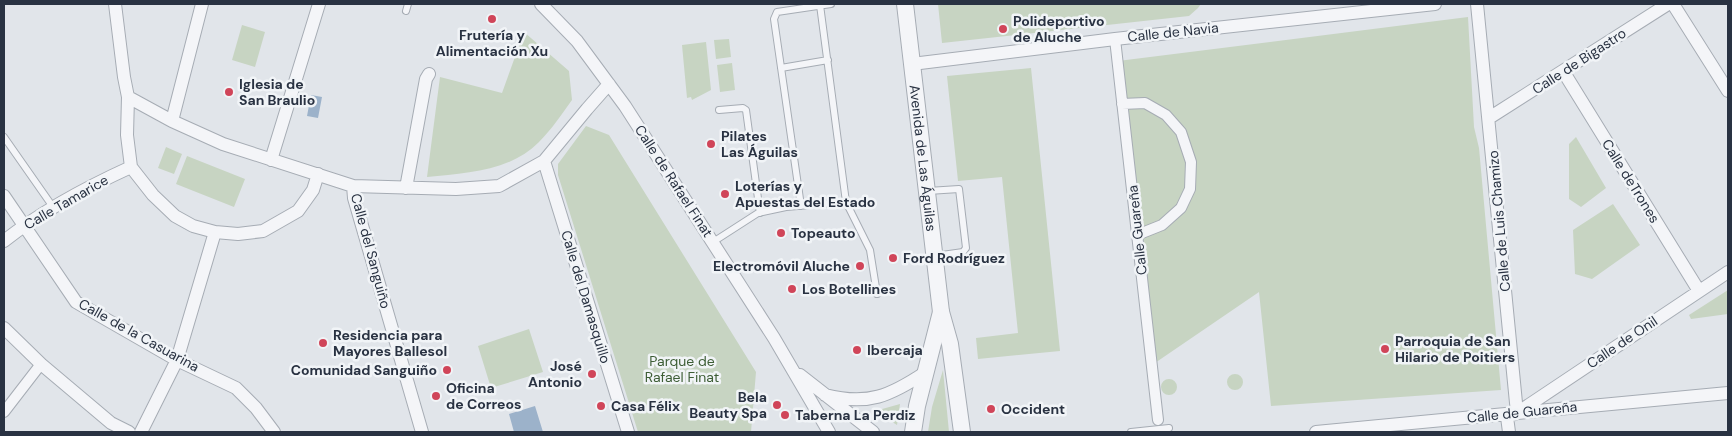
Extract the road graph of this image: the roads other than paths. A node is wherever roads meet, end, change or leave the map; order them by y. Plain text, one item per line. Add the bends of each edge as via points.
1 (115, 4) edge
2 (202, 4) edge
3 (319, 4) edge
4 (408, 4) edge
5 (541, 4) edge
6 (831, 4) edge
7 (906, 4) edge
8 (1434, 4) edge
9 (1477, 4) edge
10 (1668, 4) edge
11 (1673, 4) edge
12 (820, 5) junction
13 (406, 11) dead end
14 (1115, 39) junction
15 (828, 60) junction
16 (912, 64) junction
17 (781, 68) junction
18 (1563, 72) junction
19 (429, 74) dead end
20 (609, 84) junction
21 (1728, 90) edge
22 (128, 97) junction
23 (1122, 104) junction
24 (719, 110) dead end
25 (1489, 118) junction
26 (172, 121) junction
27 (4, 138) edge
28 (271, 160) junction
29 (544, 161) junction
30 (131, 167) junction
31 (318, 174) junction
32 (353, 186) junction
33 (406, 188) junction
34 (927, 191) junction
35 (4, 196) edge
36 (846, 202) junction
37 (801, 206) junction
38 (53, 207) junction
39 (760, 213) junction
40 (24, 225) junction
41 (215, 232) junction
42 (1137, 235) junction
43 (4, 241) edge
44 (713, 242) junction
45 (935, 256) junction
46 (1728, 272) edge
47 (1699, 291) junction
48 (877, 294) dead end
49 (941, 312) junction
50 (4, 328) edge
51 (177, 360) junction
52 (41, 364) junction
53 (792, 369) junction
54 (926, 372) junction
55 (1728, 392) edge
56 (825, 396) junction
57 (4, 412) edge
58 (1517, 413) junction
59 (1158, 420) dead end
60 (1169, 428) dead end
61 (128, 432) edge
62 (141, 432) edge
63 (274, 432) edge
64 (422, 432) edge
65 (628, 432) edge
66 (829, 432) edge
67 (874, 432) edge
68 (913, 432) edge
69 (962, 432) edge
70 (1131, 432) edge
71 (1316, 432) edge
72 (1509, 432) edge

1 - 22 street
2 - 26 street
3 - 28 street
4 - 13 lane
5 - 20 street, Calle de Rafael Finat via 576,41
6 - 12 lane
7 - 16 street, Avenida de Las Águilas
8 - 14 street, Calle de Navia
9 - 25 street, Calle de Luis Chamizo
10 - 18 street, Calle de Bigastro
11 - 21 street
12 - 15 lane
12 - 17 lane via 775,15
14 - 16 street, Calle de Navia
14 - 23 street, Calle Guareña
15 - 17 lane
15 - 36 lane
16 - 34 street, Avenida de Las Águilas
17 - 37 lane
18 - 25 street, Calle de Bigastro
18 - 47 street, Calle deTrones
19 - 33 street
20 - 29 street
20 - 44 street, Calle de Rafael Finat
22 - 26 street
22 - 30 street via 127,135
23 - 42 street, Calle Guareña
23 - 42 street via 1145,103 1166,115 1182,132 1191,162 1190,188 1181,208 1162,225
24 - 39 lane via 743,108 748,114
25 - 58 street, Calle de Luis Chamizo
26 - 28 street via 223,144
27 - 38 lane
28 - 31 street
29 - 33 street via 499,186
29 - 65 street, Calle del Damasquillo
30 - 38 street, Calle Tamarice
30 - 41 street via 175,216 193,226
31 - 32 street
31 - 41 street via 313,190 298,211 270,227 238,234
32 - 33 street
32 - 64 street, Calle del Sanguiño
34 - 45 street, Avenida de Las Águilas
34 - 45 lane via 959,189 962,210 965,251
35 - 40 street, Calle de la Casuarina
36 - 37 lane
36 - 48 lane via 870,250
37 - 39 lane
38 - 40 street, Calle Tamarice
39 - 44 lane
40 - 43 street, Calle Tamarice
40 - 51 street, Calle de la Casuarina via 76,302
41 - 51 street
42 - 59 street, Calle Guareña
44 - 53 street, Calle de Rafael Finat
45 - 49 street, Avenida de Las Águilas
46 - 47 street, Calle de Onil
47 - 58 street, Calle de Onil
49 - 54 street, Avenida de Las Águilas
49 - 69 street, Avenida de Las Águilas via 950,344
50 - 52 street
51 - 62 street
51 - 63 street, Calle de la Casuarina via 236,388
52 - 57 street
52 - 61 street via 111,423
53 - 56 street, Calle de Rafael Finat
53 - 66 street, Calle de Rafael Finat
54 - 56 street via 880,397 852,400
54 - 68 street, Avenida de Las Águilas
55 - 58 street, Calle de Guareña
56 - 67 street, Calle de Rafael Finat
58 - 71 street, Calle de Guareña
58 - 72 street, Calle de Luis Chamizo via 1507,417
60 - 70 lane

